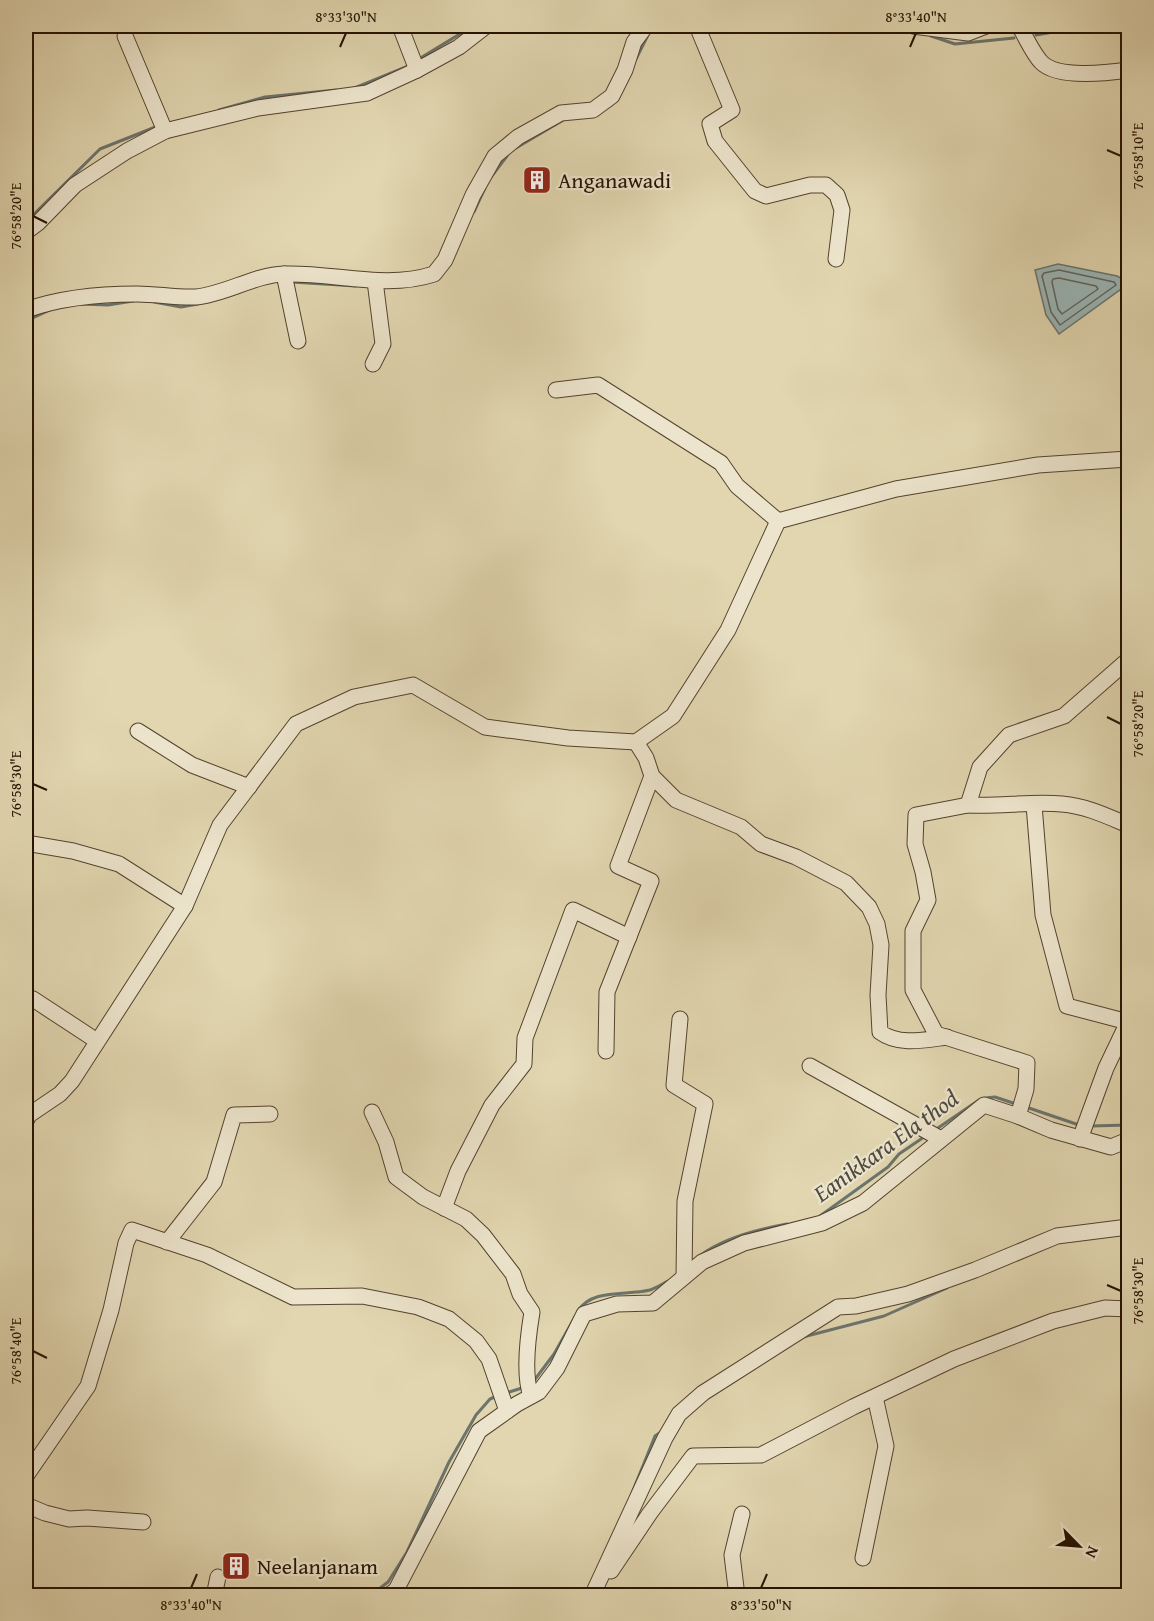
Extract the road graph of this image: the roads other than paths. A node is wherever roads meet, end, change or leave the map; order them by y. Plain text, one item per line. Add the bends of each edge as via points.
1 (400, 26) edge
2 (486, 26) edge
3 (646, 26) edge
4 (697, 26) edge
5 (913, 26) edge
6 (986, 26) edge
7 (1019, 26) edge
8 (125, 36) dead end
9 (417, 70) junction
10 (1128, 70) edge
11 (165, 131) junction
12 (26, 232) edge
13 (836, 259) dead end
14 (284, 274) junction
15 (375, 280) junction
16 (26, 310) edge
17 (298, 341) dead end
18 (373, 364) dead end
19 (556, 390) dead end
20 (1128, 459) edge
21 (778, 520) junction
22 (1128, 660) edge
23 (138, 731) dead end
24 (636, 742) junction
25 (652, 776) junction
26 (249, 787) junction
27 (968, 804) junction
28 (1034, 805) junction
29 (1128, 825) edge
30 (26, 843) edge
31 (185, 906) junction
32 (629, 937) junction
33 (33, 999) dead end
34 (680, 1019) dead end
35 (947, 1037) junction
36 (97, 1041) junction
37 (606, 1051) dead end
38 (810, 1066) dead end
39 (1020, 1109) junction
40 (372, 1112) dead end
41 (270, 1114) dead end
42 (26, 1121) edge
43 (941, 1139) junction
44 (1080, 1139) junction
45 (1128, 1140) edge
46 (444, 1208) junction
47 (1128, 1227) edge
48 (167, 1242) junction
49 (684, 1277) junction
50 (1128, 1309) edge
51 (531, 1396) junction
52 (875, 1397) junction
53 (504, 1401) junction
54 (26, 1476) edge
55 (26, 1505) edge
56 (742, 1514) dead end
57 (143, 1522) dead end
58 (863, 1558) dead end
59 (218, 1577) dead end
60 (214, 1596) edge
61 (388, 1596) edge
62 (593, 1596) edge
63 (737, 1596) edge

1 - 9 street
2 - 9 street via 459,47
3 - 15 street via 634,42 612,96 593,110 561,113 518,137 495,156 438,270 428,276
4 - 13 street via 732,110 710,124 715,141 755,191 766,196 810,185 826,185 837,195 842,210
5 - 6 street via 968,33
7 - 10 street via 1042,63 1057,70 1087,74
8 - 11 street
9 - 11 street via 367,93 258,108
11 - 12 street via 75,185
14 - 15 street
14 - 16 street via 199,297 85,295
14 - 17 street
15 - 18 street via 383,344
19 - 21 street via 598,385 721,464 737,486
20 - 21 street via 1038,465 896,489
21 - 24 street via 728,630 673,716
22 - 27 street via 1064,716 1009,735 980,767
23 - 26 street via 192,765
24 - 25 street
24 - 26 street via 485,727 413,685 354,697 296,724
25 - 32 street via 618,866 651,881
25 - 35 street via 676,800 741,827 761,844 796,856 846,883 869,907 877,924 881,945 880,1032 890,1040
26 - 31 street via 220,825
27 - 28 street
27 - 35 street via 916,815 915,844 928,900 913,931 913,990 936,1034
28 - 29 street via 1061,804 1098,812
28 - 44 street via 1043,915 1067,1006 1128,1022
30 - 31 street via 119,864
31 - 36 street
32 - 37 street via 607,992
32 - 46 street via 573,910 525,1038 524,1064 492,1104
33 - 36 street
34 - 49 street via 674,1085 705,1104 685,1201
35 - 39 street via 1027,1064
36 - 42 street via 60,1094
38 - 43 street
39 - 43 street via 984,1105
39 - 44 street via 1051,1130
40 - 46 street via 396,1177
41 - 48 street via 234,1115 214,1182
43 - 49 street via 863,1203 822,1223 744,1243 702,1262
44 - 45 street via 1111,1148
46 - 51 street via 466,1219 483,1235 513,1274 532,1312 527,1360
47 - 62 street via 1057,1236 908,1294 838,1307 703,1392 679,1414 665,1438
48 - 53 street via 207,1255 293,1297 362,1296 418,1307 449,1319 476,1341 489,1359
48 - 54 street via 132,1230 130,1233 88,1386
49 - 51 street via 653,1303 617,1304 584,1314 557,1368 539,1392
50 - 52 street via 1105,1308 1053,1321 954,1359
51 - 53 street
52 - 58 street via 886,1446
52 - 62 street via 761,1455 693,1456
53 - 61 street via 479,1431 396,1590
55 - 57 street via 69,1519
56 - 63 street via 732,1555
59 - 60 street

